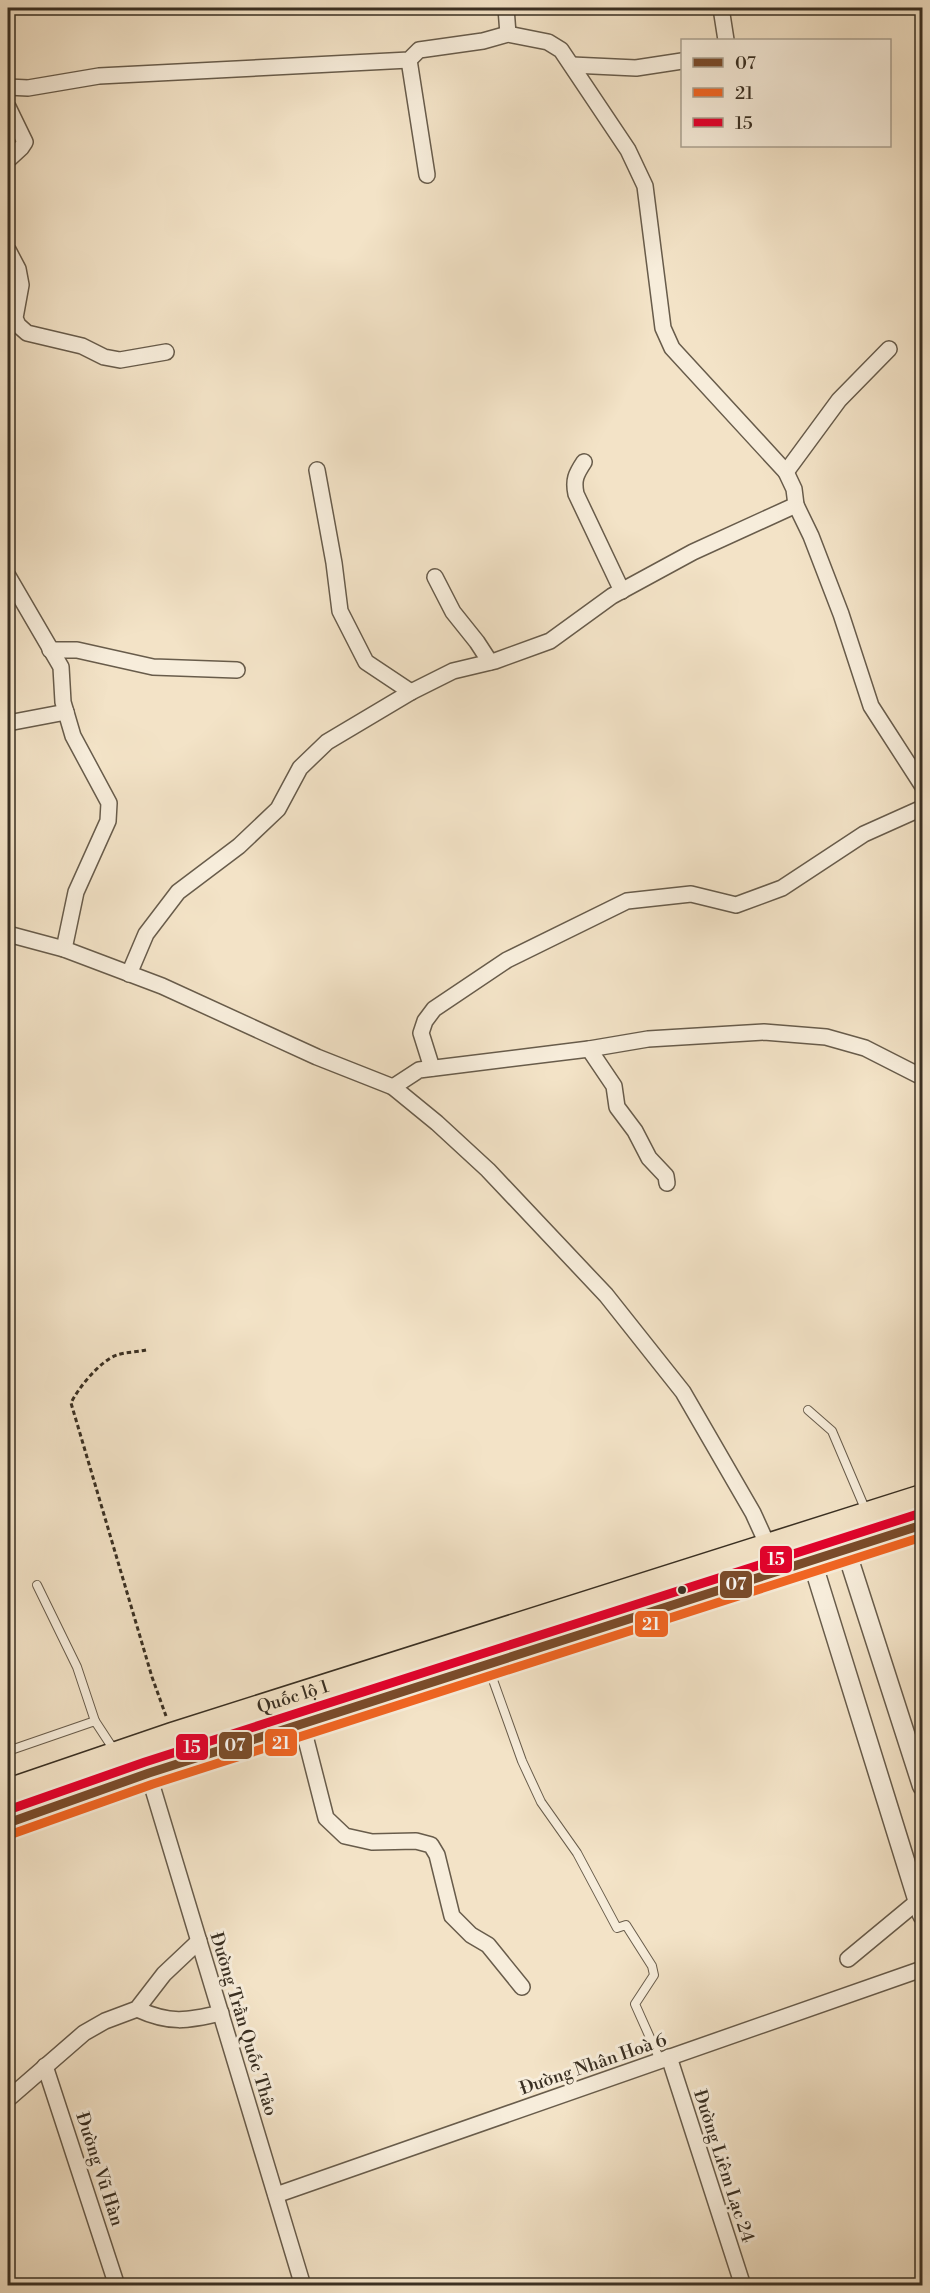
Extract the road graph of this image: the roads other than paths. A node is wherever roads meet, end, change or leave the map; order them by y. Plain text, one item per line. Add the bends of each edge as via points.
1 (507, 8) edge
2 (721, 8) edge
3 (508, 34) junction
4 (726, 39) edge
5 (409, 60) junction
6 (681, 61) edge
7 (572, 65) junction
8 (8, 87) edge
9 (8, 107) edge
10 (8, 160) edge
11 (427, 175) dead end
12 (8, 250) edge
13 (889, 349) dead end
14 (166, 352) dead end
15 (584, 462) dead end
16 (316, 470) dead end
17 (786, 472) junction
18 (796, 505) junction
19 (8, 576) edge
20 (435, 577) dead end
21 (622, 591) junction
22 (50, 650) junction
23 (490, 662) junction
24 (237, 670) dead end
25 (411, 693) junction
26 (66, 712) junction
27 (8, 723) edge
28 (922, 785) edge
29 (922, 808) edge
30 (8, 934) edge
31 (64, 950) junction
32 (129, 974) junction
33 (589, 1049) junction
34 (432, 1068) junction
35 (922, 1077) edge
36 (393, 1087) junction
37 (667, 1183) dead end
38 (808, 1410) dead end
39 (922, 1497) edge
40 (868, 1515) junction
41 (922, 1525) edge
42 (768, 1546) junction
43 (846, 1550) junction
44 (812, 1561) junction
45 (772, 1574) junction
46 (37, 1585) dead end
47 (488, 1665) junction
48 (95, 1721) junction
49 (302, 1724) junction
50 (140, 1746) junction
51 (8, 1751) edge
52 (116, 1754) junction
53 (149, 1773) junction
54 (922, 1786) edge
55 (8, 1791) edge
56 (8, 1823) edge
57 (920, 1908) edge
58 (199, 1941) junction
59 (848, 1959) dead end
60 (922, 1969) edge
61 (522, 1987) dead end
62 (137, 2008) junction
63 (221, 2013) junction
64 (665, 2059) junction
65 (45, 2066) junction
66 (8, 2099) edge
67 (276, 2195) junction
68 (117, 2286) edge
69 (303, 2286) edge
70 (742, 2286) edge

1 - 3 street
2 - 4 street
3 - 5 street via 419,50
3 - 7 street via 548,42 561,50
5 - 8 street via 99,76 28,88
5 - 11 street
6 - 7 street via 636,68
7 - 17 street via 628,150 645,186 663,328 672,348
9 - 10 street via 25,141
12 - 14 street via 21,285 15,318 27,333 120,360
13 - 17 street via 839,400
15 - 21 street via 576,475 576,494
16 - 25 street via 340,611 366,662
17 - 18 street
18 - 21 street via 693,552
18 - 28 street via 812,536 871,705
19 - 22 street
20 - 23 street via 453,612
21 - 23 street via 550,641
22 - 24 street via 78,650 153,667
22 - 26 street via 61,668
23 - 25 street via 453,671
25 - 32 street via 327,742 300,768 278,809 239,846 178,892 146,934
26 - 27 street
26 - 31 street via 73,736 109,803 108,821 76,892
29 - 34 street via 864,834 782,888 736,905 691,894 627,901 507,960 434,1009 425,1021 421,1033
30 - 31 street
31 - 32 street
32 - 36 street
33 - 34 street
33 - 35 street via 648,1039 764,1032 826,1037 865,1048
33 - 37 street via 614,1086 617,1107 649,1158 666,1176
34 - 36 street via 419,1070
36 - 42 street via 488,1170 606,1295 683,1392
38 - 40 lane via 832,1431
39 - 40 highway, Quốc lộ 1
40 - 42 highway, Quốc lộ 1
41 - 43 highway, Quốc lộ 1
42 - 45 street
42 - 50 highway, Quốc lộ 1
43 - 44 highway, Quốc lộ 1
43 - 54 street
44 - 45 highway, Quốc lộ 1
44 - 57 street
45 - 47 highway, Quốc lộ 1
46 - 48 lane via 76,1667
47 - 49 highway, Quốc lộ 1
47 - 64 lane via 541,1802 577,1853 617,1928 626,1925 652,1966 654,1976 635,2004
48 - 51 lane
48 - 52 lane
49 - 53 highway, Quốc lộ 1
49 - 61 street via 326,1818 345,1836 372,1842 416,1841 431,1845 452,1916 488,1945
50 - 52 highway, Quốc lộ 1
50 - 53 street, Đường Trần Quốc Thảo
52 - 55 highway, Quốc lộ 1
53 - 56 highway, Quốc lộ 1
53 - 58 street, Đường Trần Quốc Thảo
57 - 59 street
58 - 62 street via 164,1974
58 - 63 street, Đường Trần Quốc Thảo
60 - 64 street, Đường Nhân Hoà 6
62 - 63 street via 176,2021
62 - 65 street via 95,2026
63 - 67 street, Đường Trần Quốc Thảo
64 - 67 street, Đường Nhân Hoà 6
64 - 70 street, Đường Liêm Lạc 24
65 - 66 street
65 - 68 street, Đường Vũ Hàn
67 - 69 street, Đường Trần Quốc Thảo

